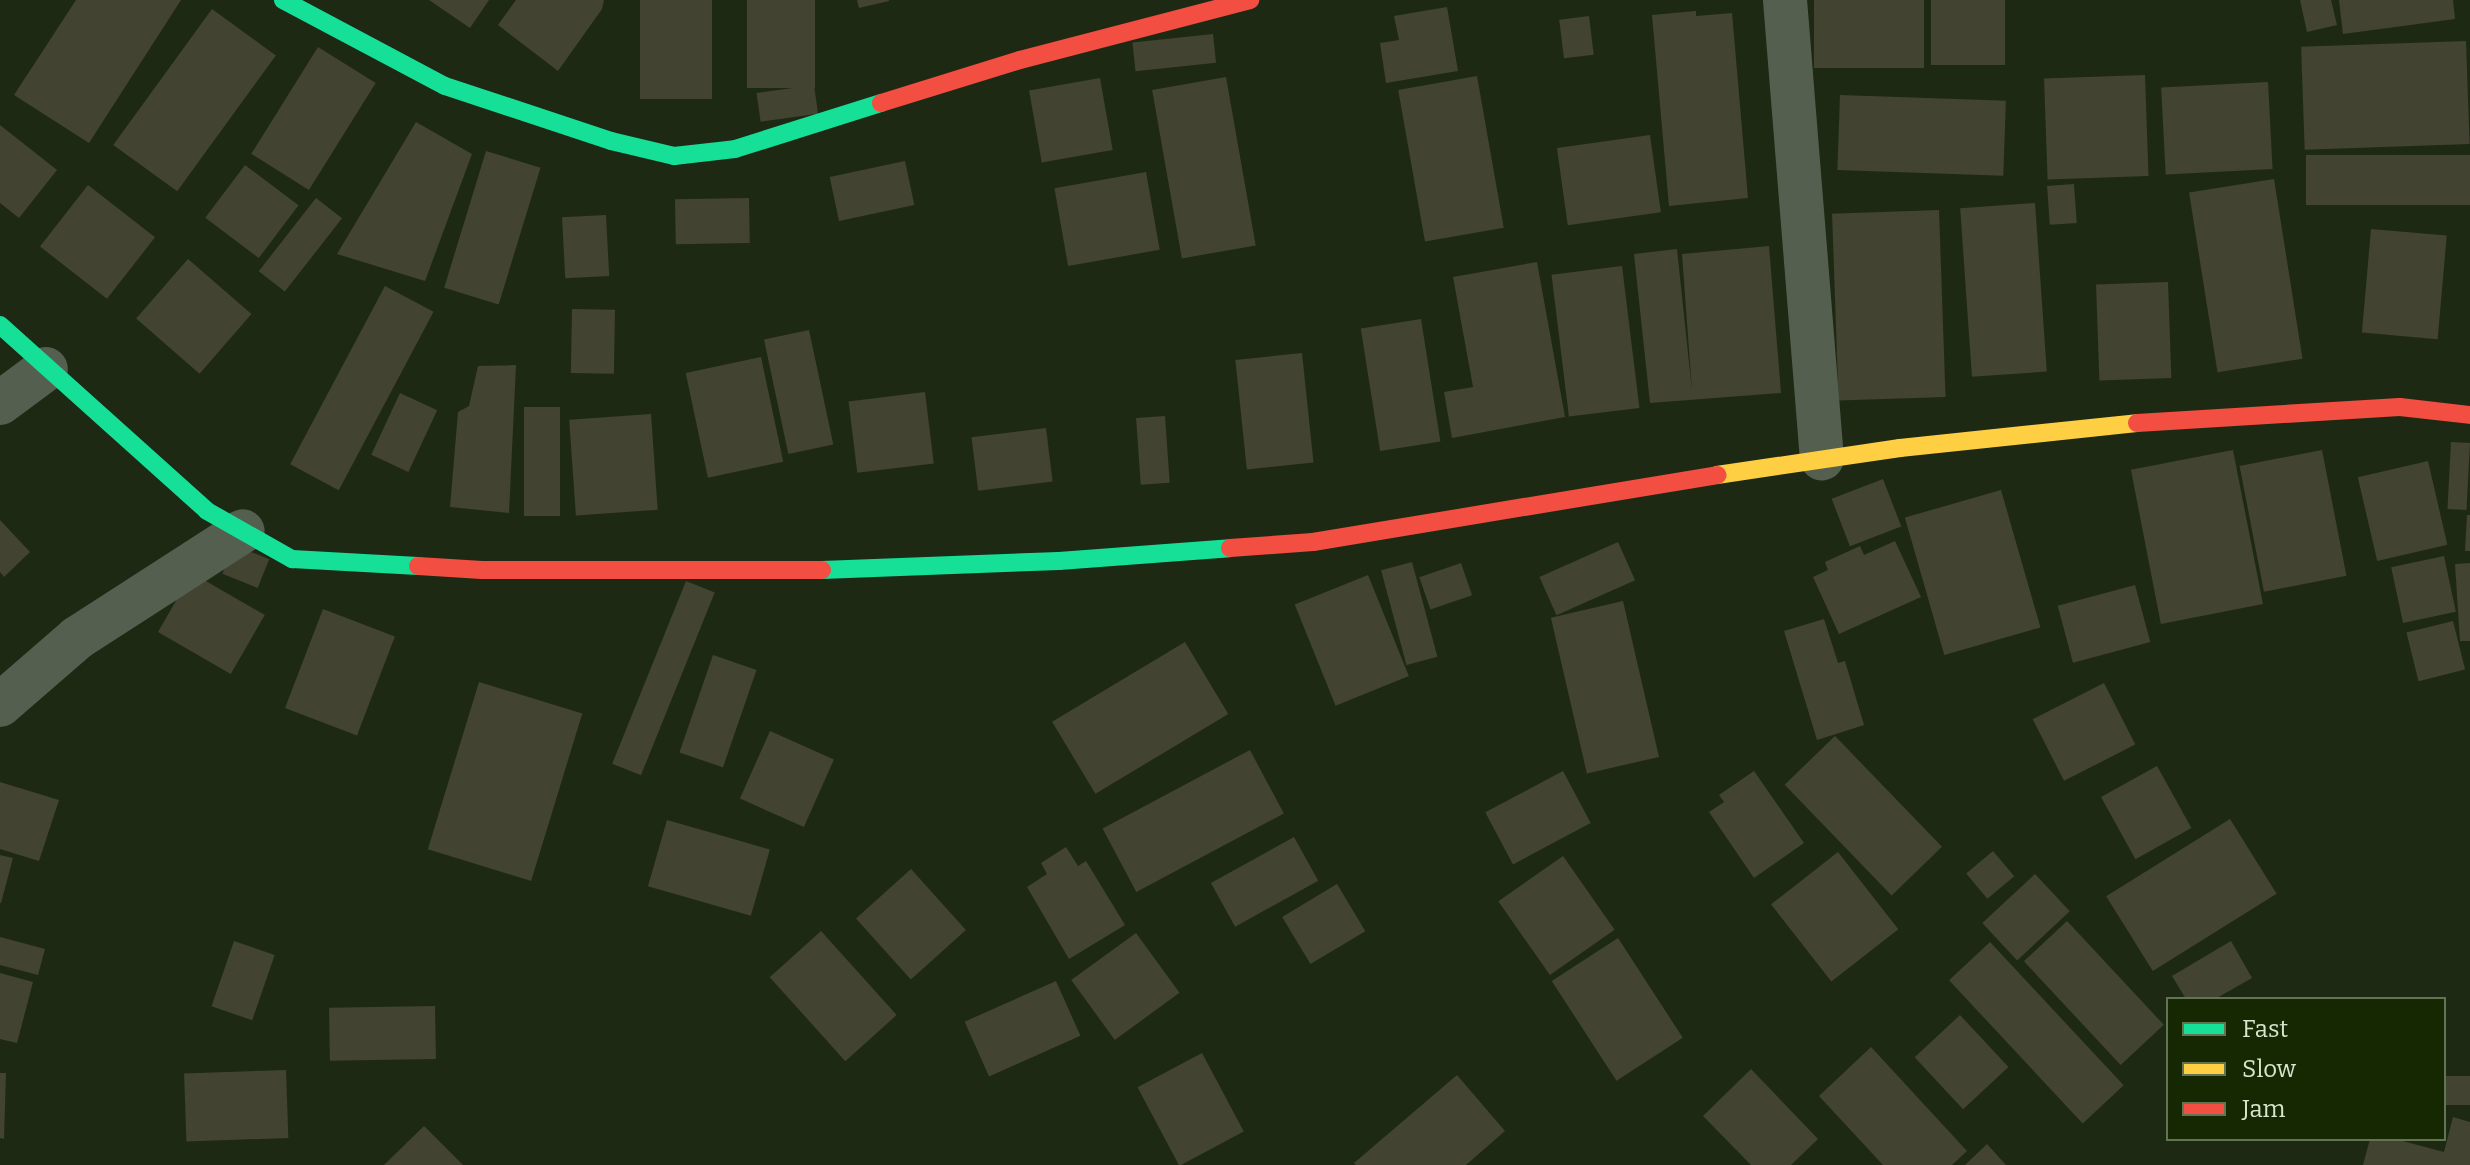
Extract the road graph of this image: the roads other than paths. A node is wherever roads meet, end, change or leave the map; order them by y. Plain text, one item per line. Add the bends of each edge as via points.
1 (283, 0) edge
2 (1250, 0) edge
3 (1785, 0) edge
4 (330, 16) edge
5 (0, 325) edge
6 (46, 369) junction
7 (0, 403) edge
8 (2470, 415) edge
9 (1822, 459) junction
10 (243, 531) junction
11 (0, 705) edge

1 - 4 street
2 - 4 street via 1020,60 735,149 674,156 611,141 445,86
3 - 9 street
5 - 6 street
6 - 7 street
6 - 10 street via 207,511
8 - 9 street via 2400,407 2152,421
9 - 10 street via 1313,542 1059,561 807,571 482,570 292,559
10 - 11 street via 77,638

